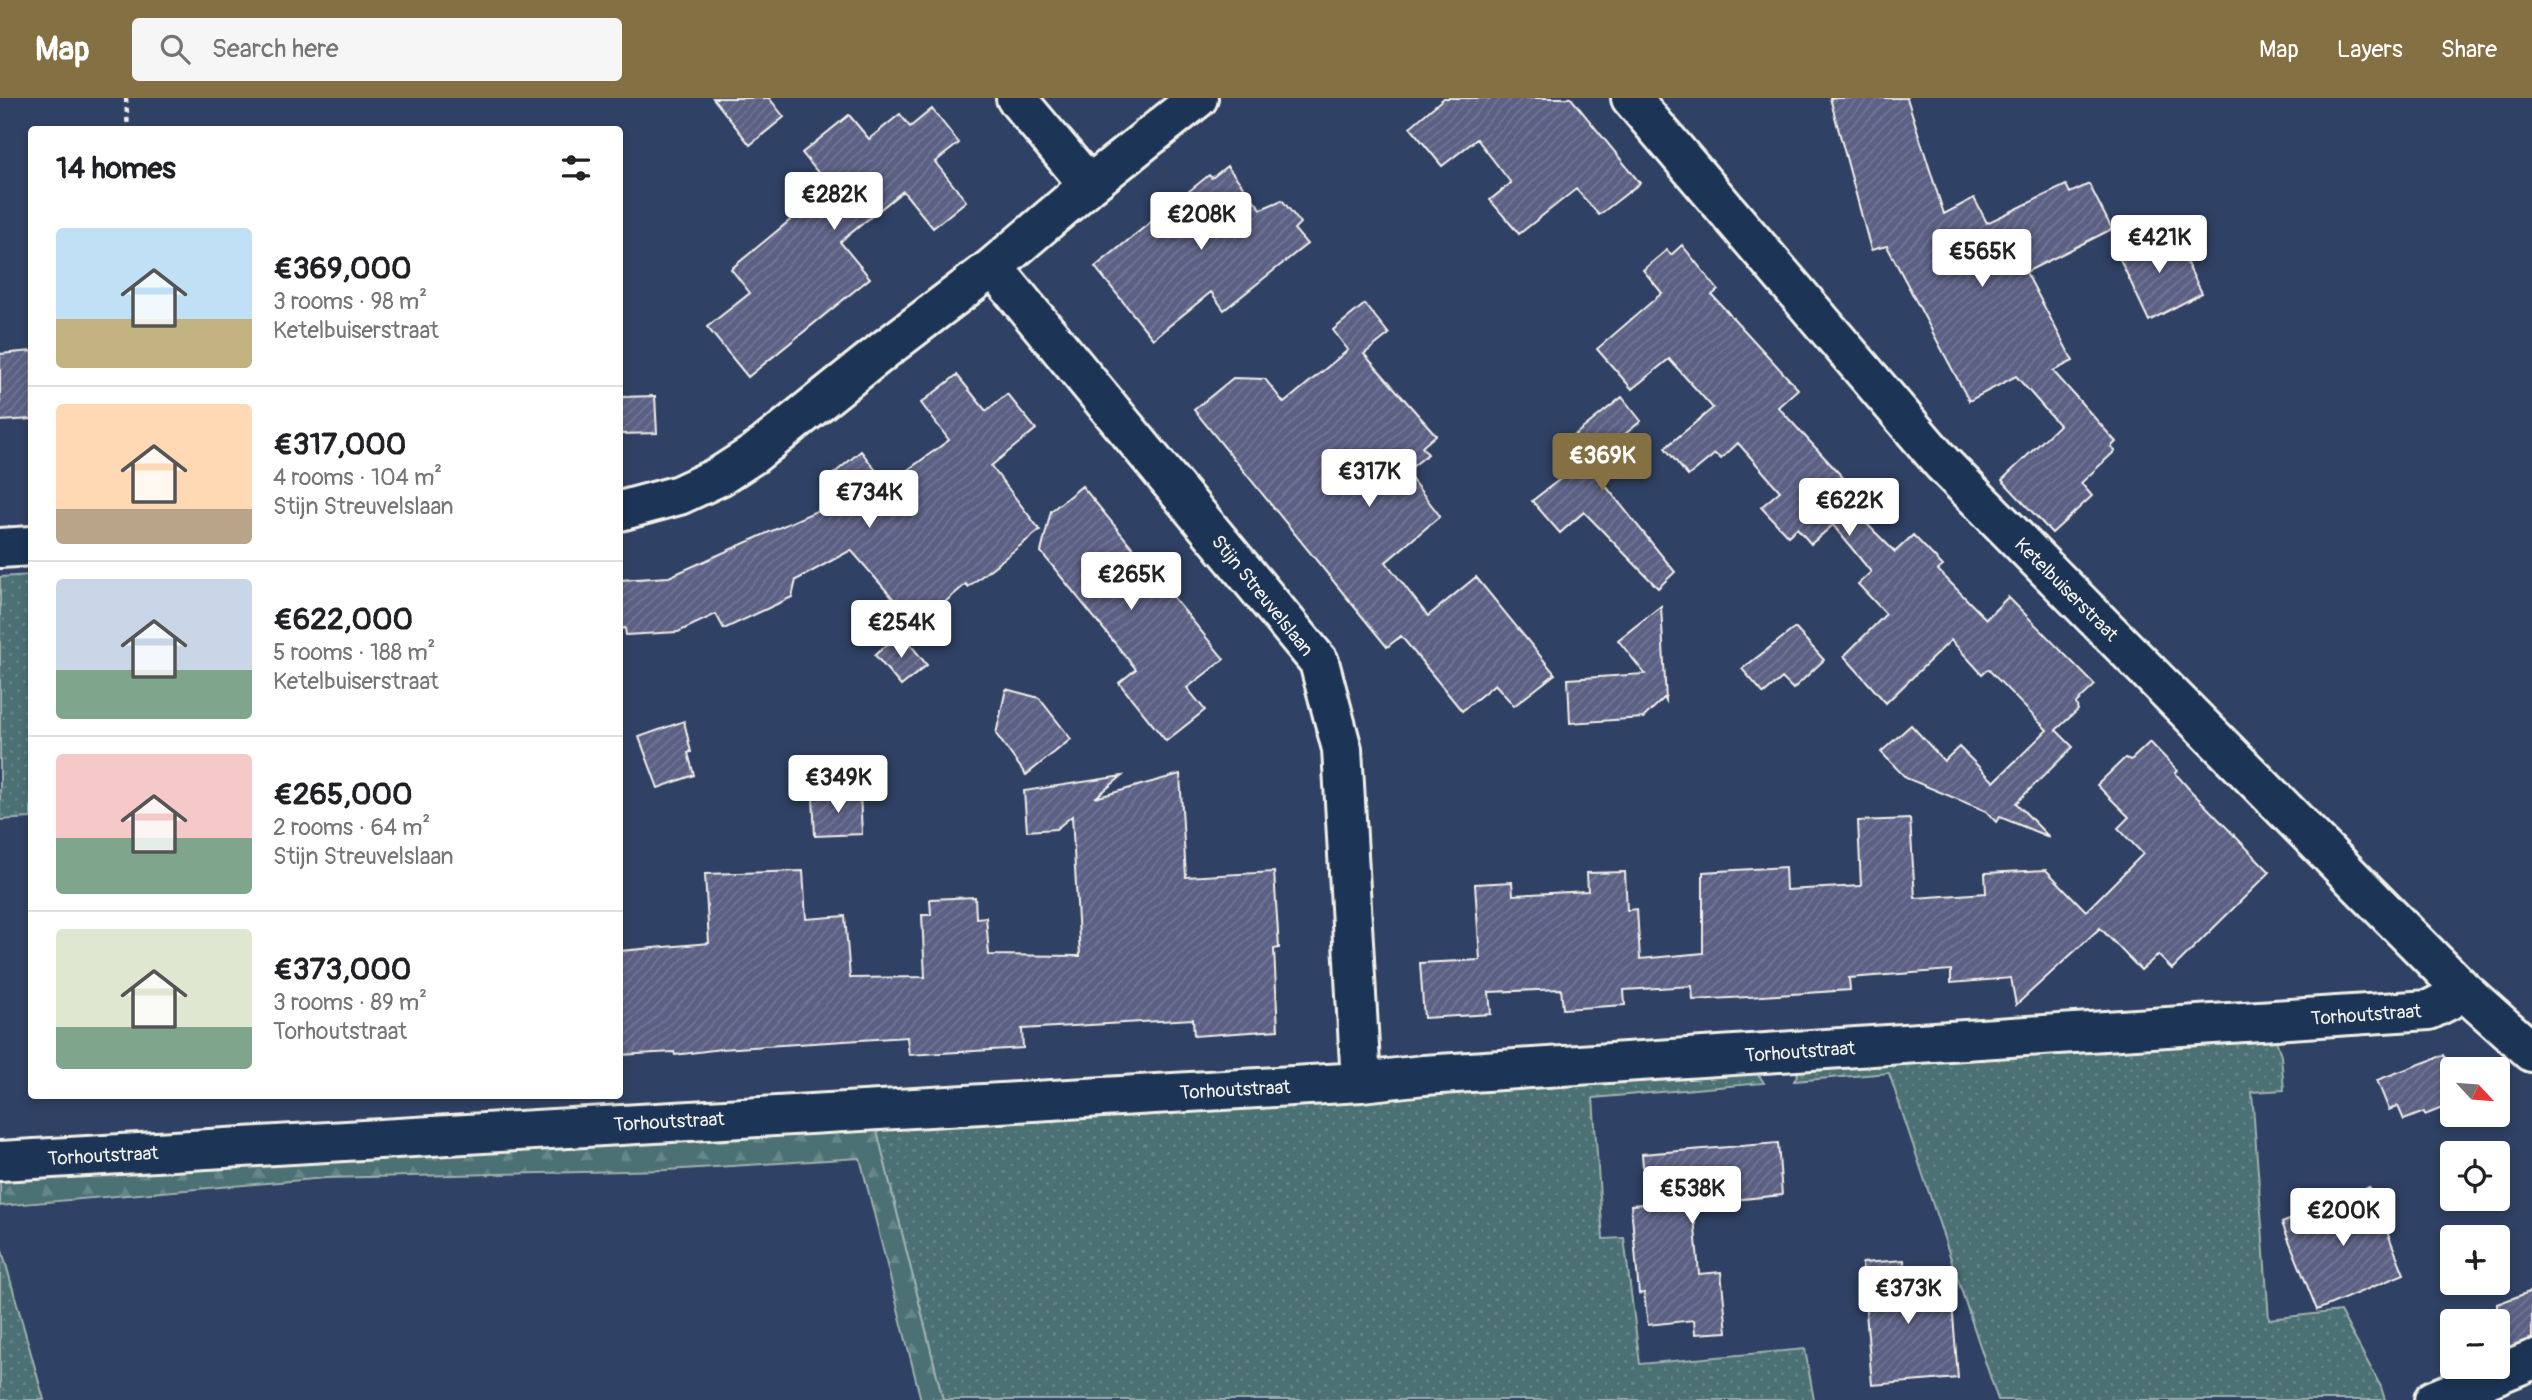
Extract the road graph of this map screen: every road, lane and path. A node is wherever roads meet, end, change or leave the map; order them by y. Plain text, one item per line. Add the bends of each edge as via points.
1 (126, 98) edge
2 (1016, 98) edge
3 (1198, 98) edge
4 (1631, 98) edge
5 (128, 126) edge
6 (1089, 185) junction
7 (993, 267) junction
8 (623, 510) edge
9 (28, 546) edge
10 (0, 548) edge
11 (2462, 989) junction
12 (2532, 1052) edge
13 (1361, 1082) junction
14 (0, 1161) edge
15 (2532, 1360) edge
16 (2434, 1400) edge

1 - 5 path
2 - 6 street
3 - 6 street
4 - 11 street, Ketelbuiserstraat via 1942,463
6 - 7 street
7 - 8 street via 754,454 679,495
7 - 13 street, Stijn Streuvelslaan via 1319,662 1342,749
9 - 10 street
11 - 12 street, Ketelbuiserstraat
11 - 13 street, Torhoutstraat via 2429,1010
13 - 14 street, Torhoutstraat
15 - 16 street

